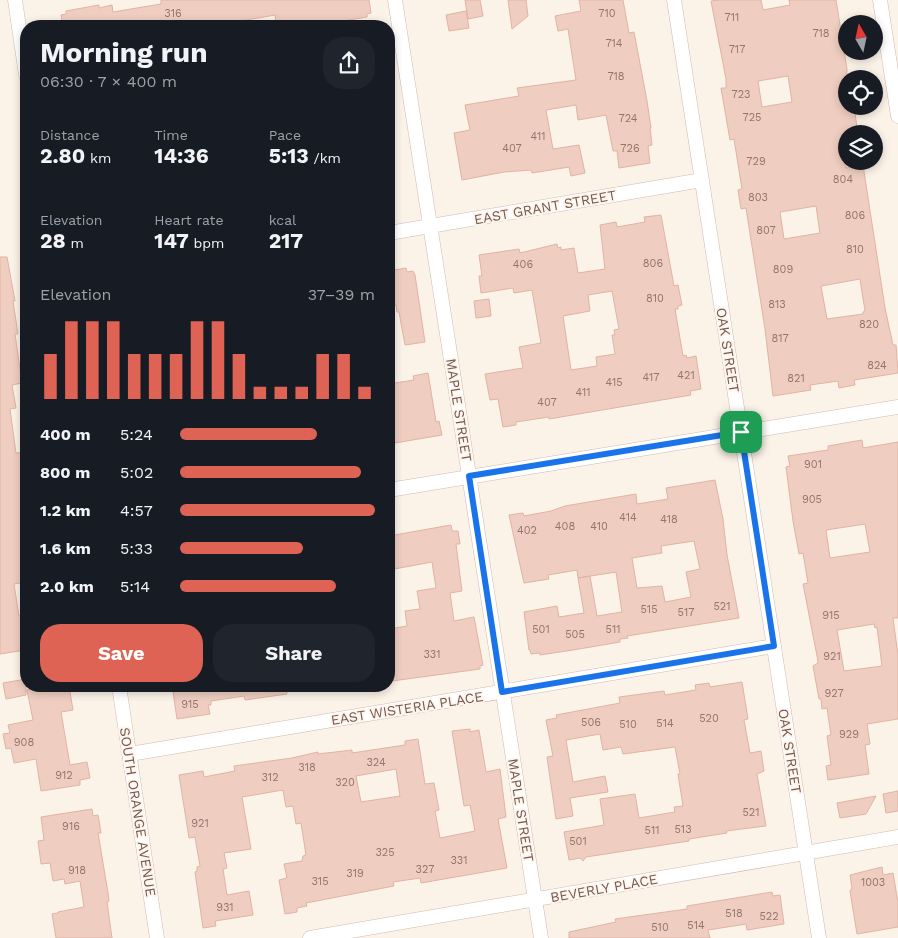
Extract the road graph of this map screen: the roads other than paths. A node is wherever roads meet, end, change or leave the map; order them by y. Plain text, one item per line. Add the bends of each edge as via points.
1 (15, 0) edge
2 (395, 0) edge
3 (674, 0) edge
4 (880, 0) edge
5 (20, 34) edge
6 (898, 116) edge
7 (702, 180) junction
8 (430, 226) junction
9 (395, 232) edge
10 (898, 407) edge
11 (741, 432) junction
12 (469, 476) junction
13 (395, 489) edge
14 (774, 646) junction
15 (120, 692) edge
16 (502, 692) junction
17 (130, 754) junction
18 (898, 837) edge
19 (806, 853) junction
20 (536, 899) junction
21 (157, 938) edge
22 (310, 938) edge
23 (541, 938) edge
24 (819, 938) edge

1 - 5 street
2 - 8 street, MAPLE STREET
3 - 7 street, OAK STREET
4 - 6 street
7 - 8 street, EAST GRANT STREET
7 - 11 street, OAK STREET
8 - 9 street, EAST GRANT STREET
8 - 12 street, MAPLE STREET
10 - 11 street
11 - 12 street
11 - 14 street, OAK STREET
12 - 13 street
12 - 16 street, MAPLE STREET
14 - 16 street, EAST WISTERIA PLACE
14 - 19 street, OAK STREET
15 - 17 street, SOUTH ORANGE AVENUE
16 - 17 street, EAST WISTERIA PLACE
16 - 20 street, MAPLE STREET
17 - 21 street, SOUTH ORANGE AVENUE
18 - 19 street, BEVERLY PLACE
19 - 20 street, BEVERLY PLACE
19 - 24 street, OAK STREET
20 - 22 street, BEVERLY PLACE
20 - 23 street, MAPLE STREET

